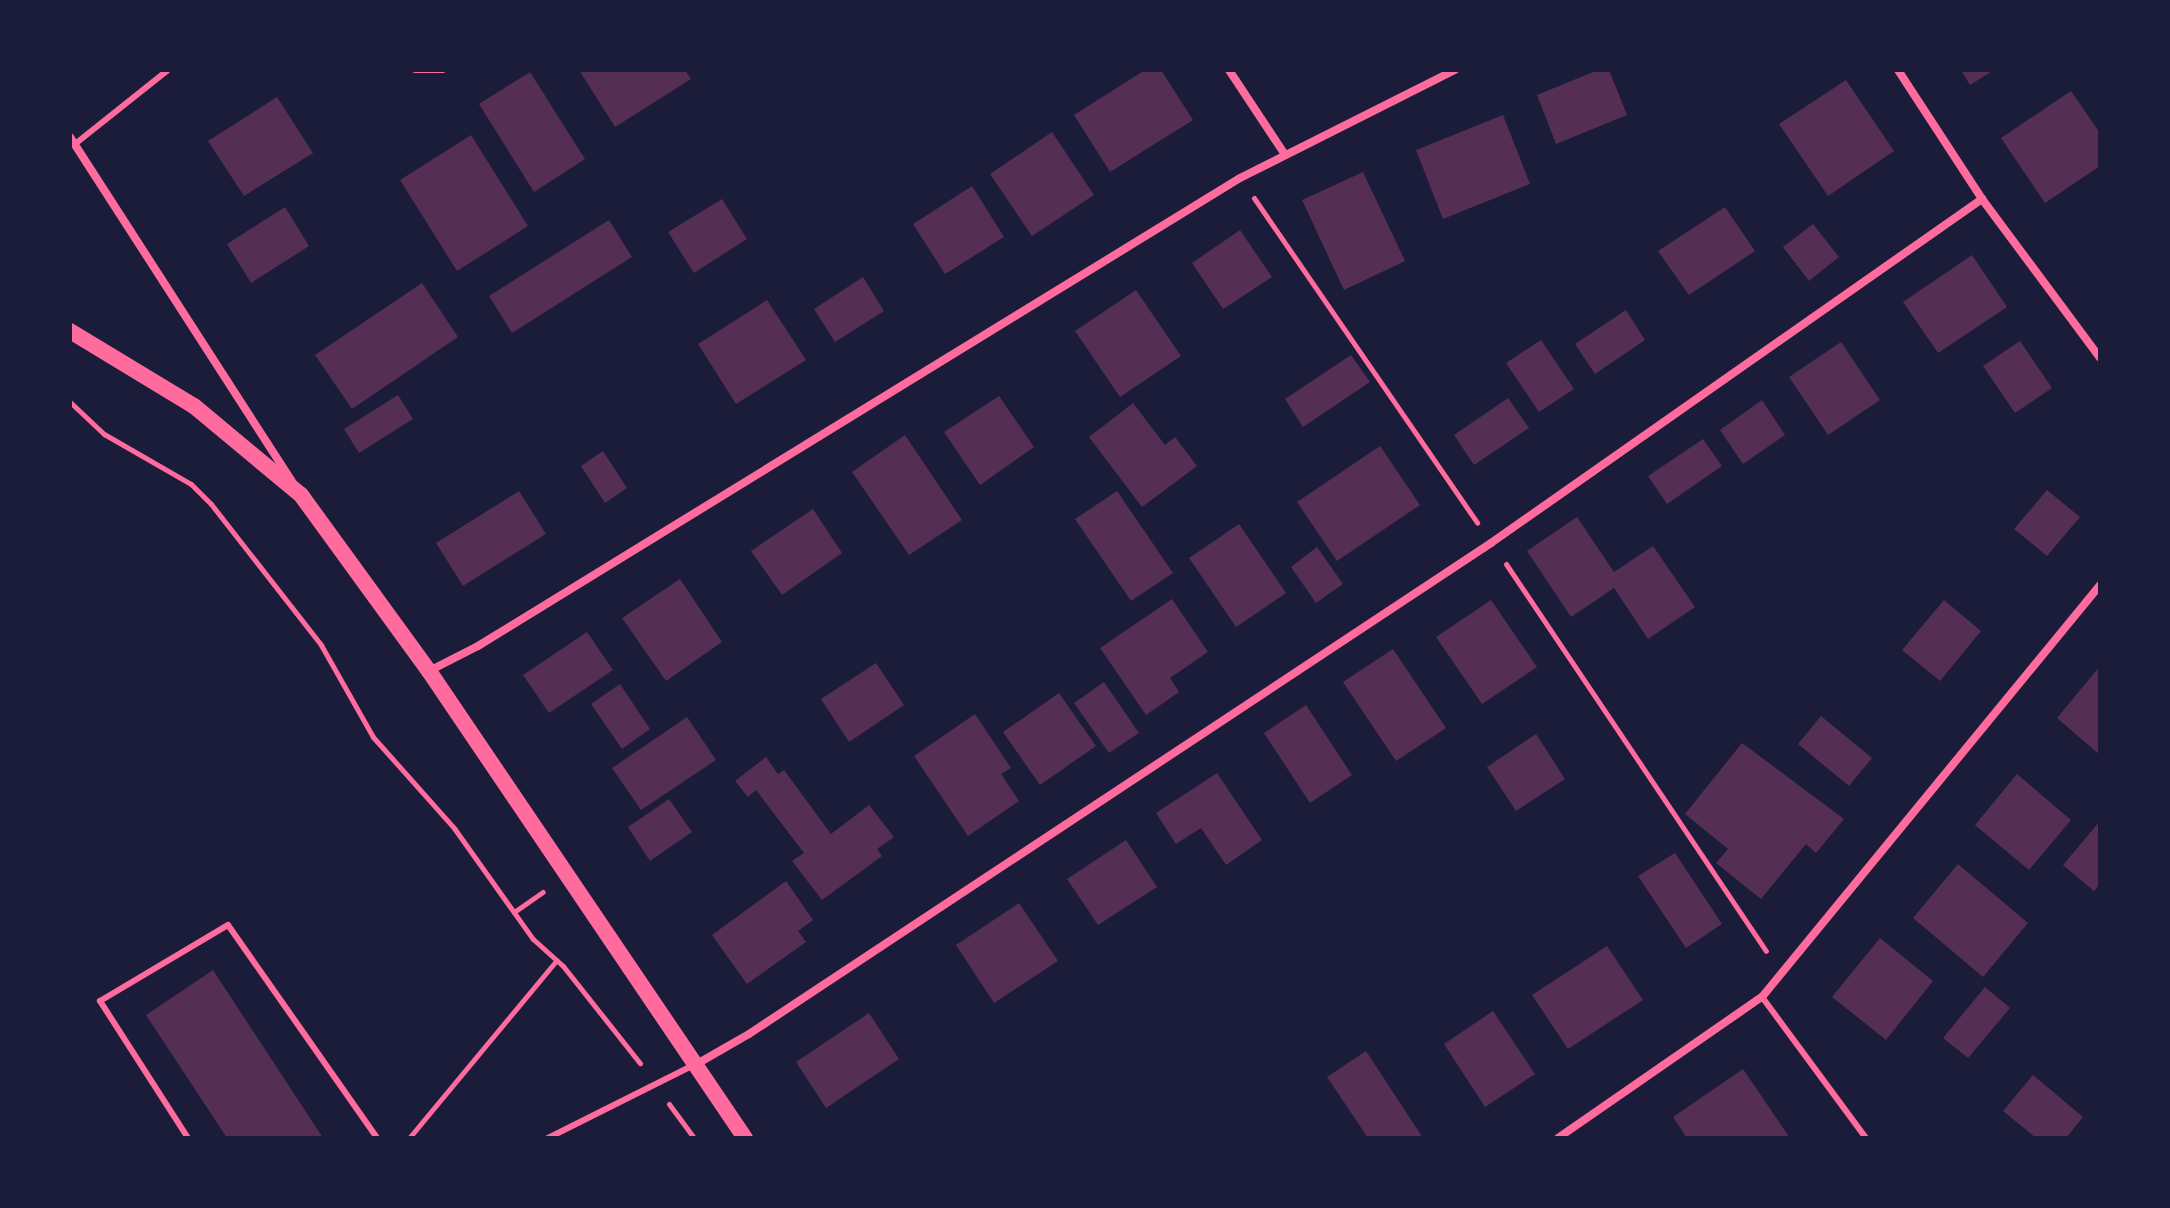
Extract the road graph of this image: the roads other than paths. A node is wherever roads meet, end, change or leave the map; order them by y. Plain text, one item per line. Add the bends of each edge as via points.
1 (168, 70) edge
2 (415, 70) edge
3 (443, 70) edge
4 (1229, 70) edge
5 (1455, 70) edge
6 (1898, 70) edge
7 (72, 144) edge
8 (1284, 153) junction
9 (1982, 199) junction
10 (70, 331) edge
11 (2100, 358) edge
12 (301, 495) junction
13 (2100, 585) edge
14 (429, 671) junction
15 (1762, 997) junction
16 (694, 1065) junction
17 (188, 1138) edge
18 (377, 1138) edge
19 (548, 1138) edge
20 (745, 1138) edge
21 (1558, 1138) edge
22 (1866, 1138) edge

1 - 7 lane
2 - 3 lane
4 - 8 street
5 - 8 street
6 - 9 street
7 - 12 street
8 - 14 street via 478,646
9 - 11 street
9 - 16 street via 1491,543 749,1034
10 - 12 main road via 194,406
12 - 14 main road
13 - 15 street
14 - 16 main road
15 - 21 street
15 - 22 lane
16 - 19 lane
16 - 20 main road
17 - 18 lane via 100,1001 228,925

